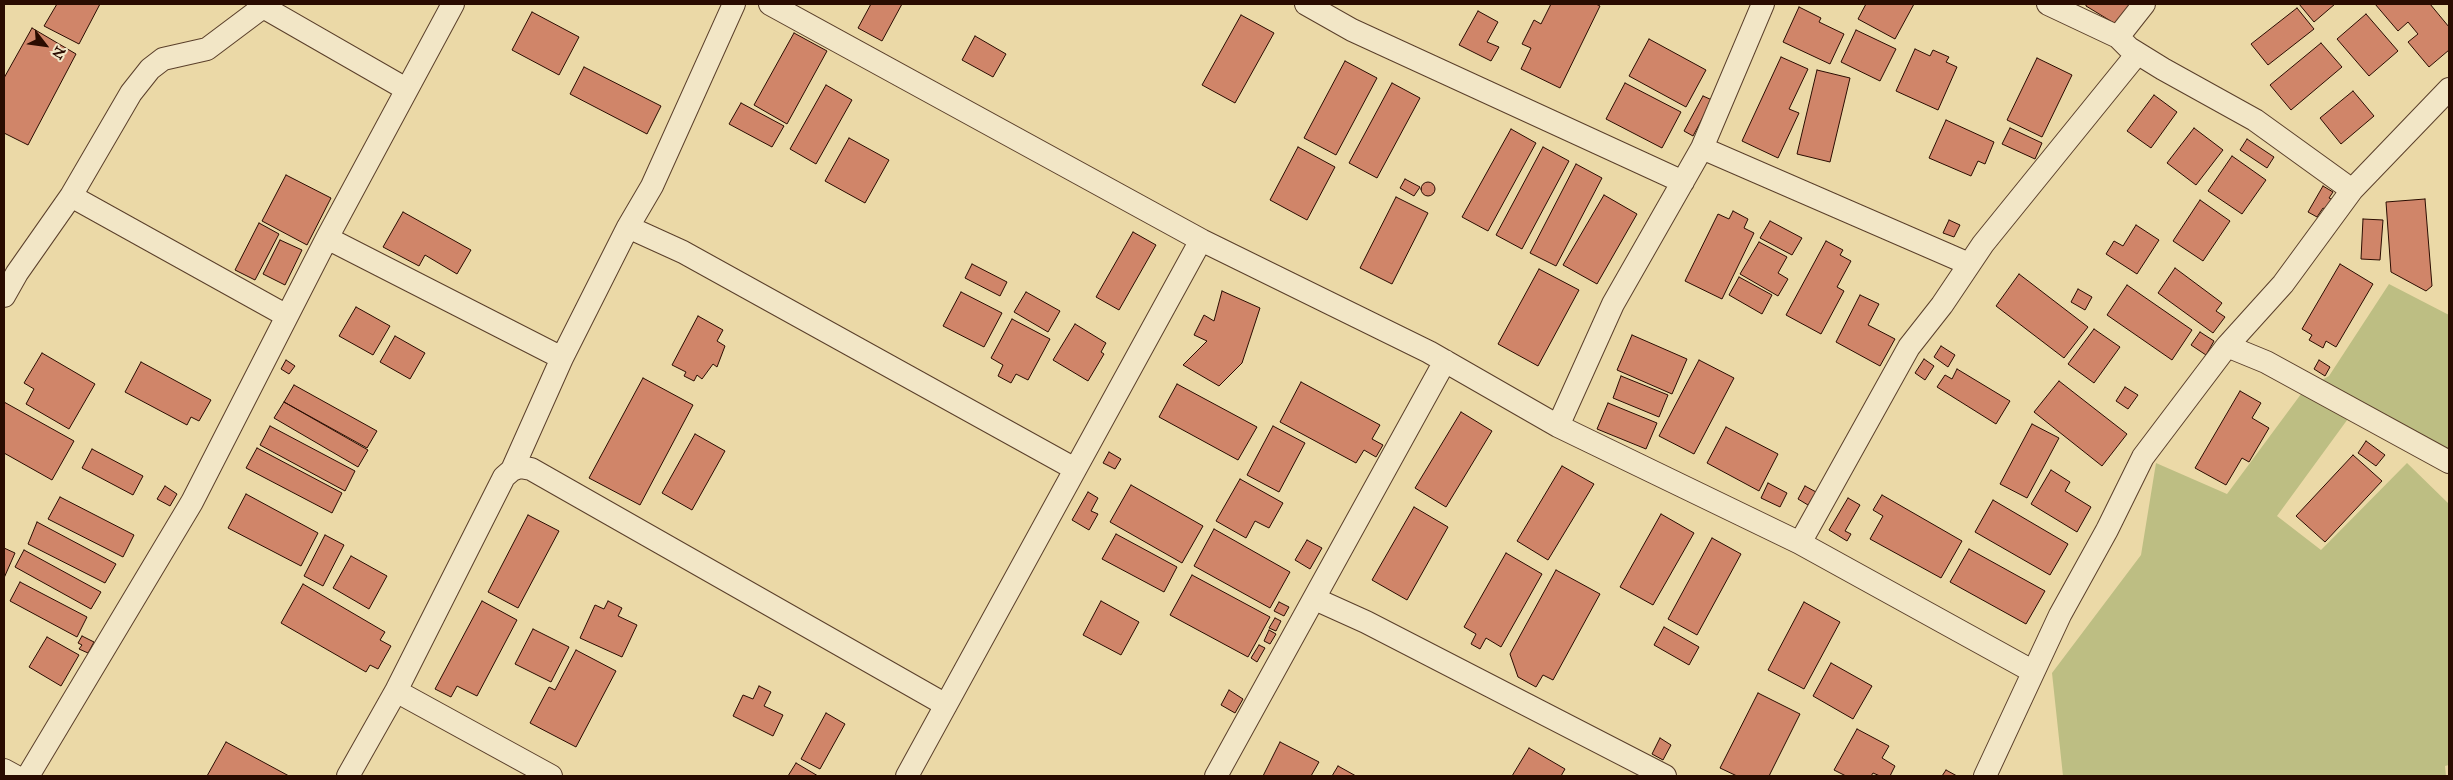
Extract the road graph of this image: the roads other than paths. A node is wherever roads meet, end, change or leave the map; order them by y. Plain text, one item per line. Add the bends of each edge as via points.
1 (453, 4) edge
2 (734, 4) edge
3 (770, 4) edge
4 (1306, 4) edge
5 (1764, 4) edge
6 (2048, 4) edge
7 (2144, 4) edge
8 (261, 5) edge
9 (2118, 37) junction
10 (2137, 54) junction
11 (406, 90) junction
12 (2448, 98) edge
13 (1702, 148) junction
14 (1683, 182) junction
15 (2352, 190) junction
16 (71, 196) junction
17 (628, 227) junction
18 (327, 238) junction
19 (1201, 240) junction
20 (1969, 264) junction
21 (4, 296) edge
22 (287, 316) junction
23 (2227, 346) junction
24 (562, 358) junction
25 (1445, 361) junction
26 (1558, 426) junction
27 (2449, 462) edge
28 (1076, 469) junction
29 (512, 470) junction
30 (1800, 543) junction
31 (1316, 599) junction
32 (2032, 671) junction
33 (396, 691) junction
34 (946, 705) junction
35 (4, 770) edge
36 (1660, 775) edge
37 (15, 776) edge
38 (28, 776) edge
39 (348, 776) edge
40 (551, 776) edge
41 (907, 776) edge
42 (1216, 776) edge
43 (1985, 776) edge

1 - 11 street
2 - 17 street via 652,186
3 - 19 street
4 - 14 street via 1352,30
5 - 13 street
6 - 9 street
7 - 9 street
8 - 11 street
8 - 16 street via 207,48 163,59 150,70 131,93
9 - 10 street
10 - 15 street via 2255,120
10 - 20 street
11 - 18 street
12 - 15 street
13 - 14 street
13 - 20 street
14 - 26 street via 1613,304
15 - 23 street via 2283,284
16 - 21 street
16 - 22 street
17 - 24 street
17 - 28 street via 683,252
18 - 22 street
18 - 24 street
19 - 25 street
19 - 28 street
20 - 30 street via 1909,346
22 - 38 street via 192,502
23 - 27 street via 2266,362
23 - 32 street via 2143,456
24 - 29 street
25 - 26 street
25 - 31 street
26 - 30 street
28 - 34 street
29 - 33 street via 504,478
29 - 34 street via 520,467 531,469
30 - 32 street
31 - 36 street
31 - 42 street
32 - 43 street
33 - 39 street
33 - 40 street
34 - 41 street
35 - 37 street

